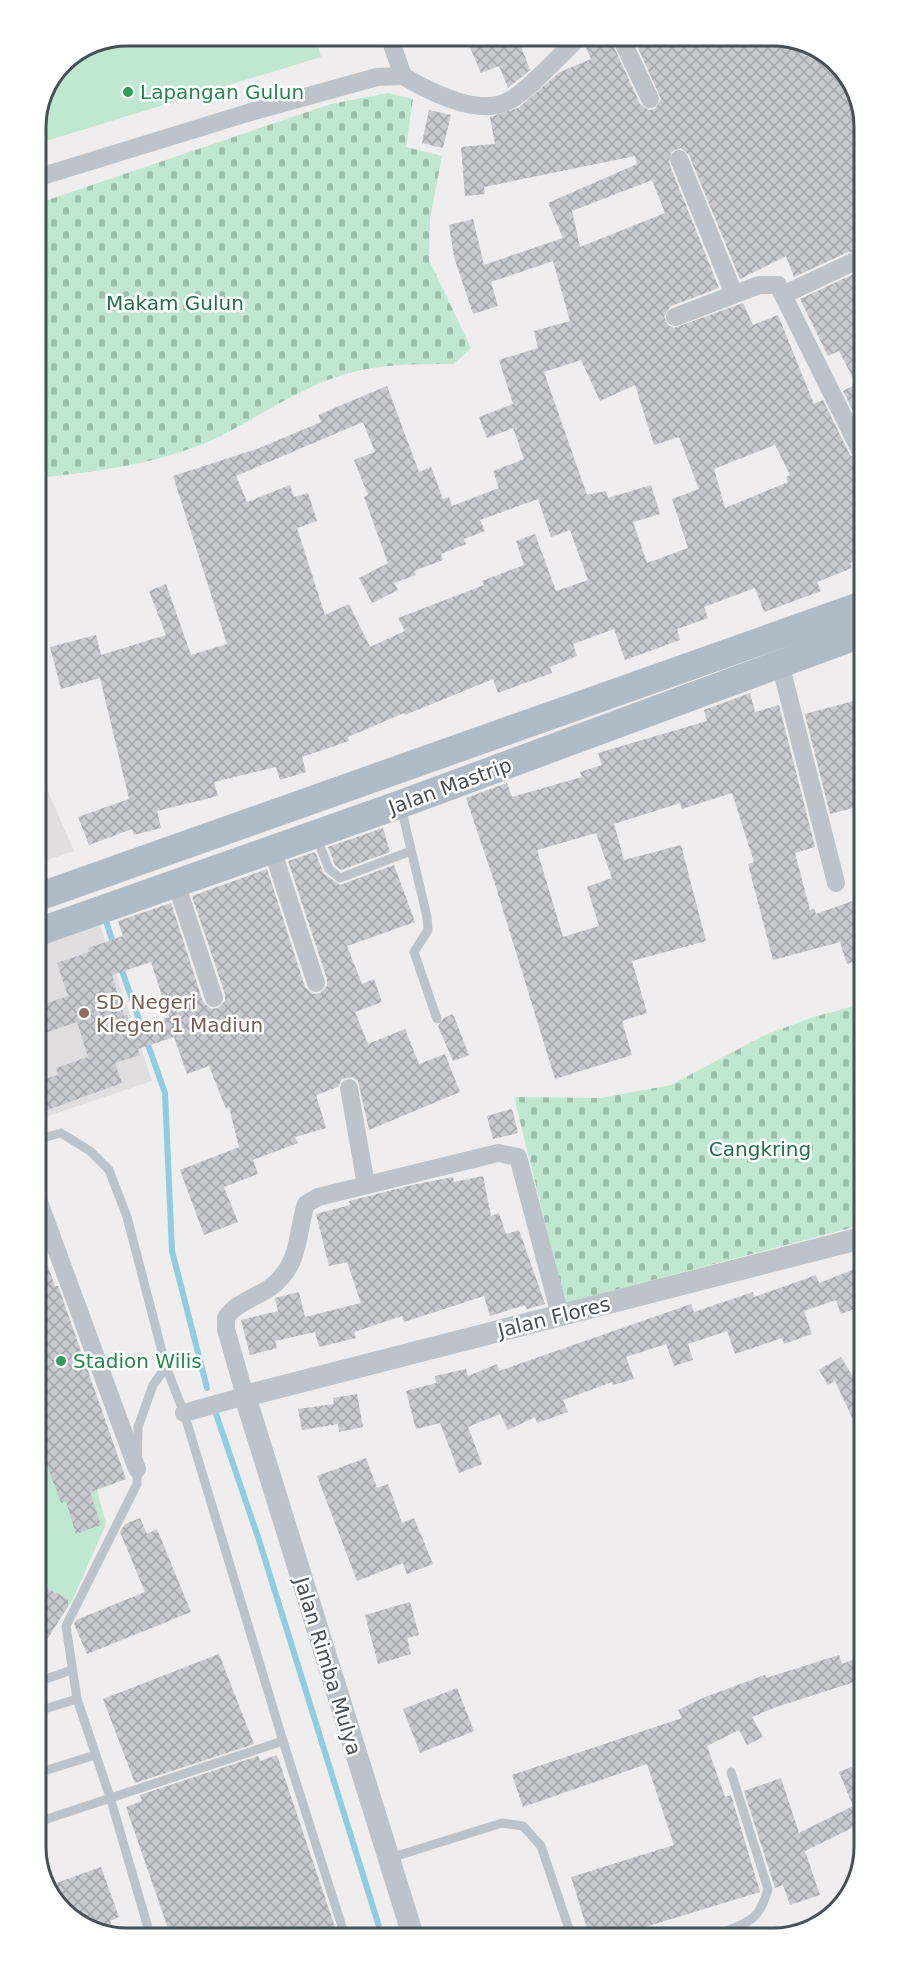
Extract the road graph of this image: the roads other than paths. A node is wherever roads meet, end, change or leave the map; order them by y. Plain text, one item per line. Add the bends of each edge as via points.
1 (393, 47) edge
2 (568, 47) edge
3 (625, 47) edge
4 (403, 76) junction
5 (650, 99) dead end
6 (679, 159) dead end
7 (47, 175) edge
8 (853, 262) dead end
9 (734, 294) junction
10 (785, 294) junction
11 (675, 317) dead end
12 (854, 438) edge
13 (854, 608) edge
14 (854, 637) edge
15 (780, 663) junction
16 (650, 681) junction
17 (661, 708) junction
18 (401, 804) junction
19 (315, 834) junction
20 (272, 849) junction
21 (411, 851) junction
22 (176, 883) junction
23 (836, 883) dead end
24 (47, 894) edge
25 (47, 929) edge
26 (316, 983) dead end
27 (214, 998) dead end
28 (437, 1020) dead end
29 (349, 1088) dead end
30 (47, 1137) edge
31 (366, 1185) junction
32 (47, 1224) edge
33 (854, 1240) edge
34 (560, 1315) junction
35 (166, 1366) junction
36 (243, 1396) junction
37 (186, 1413) junction
38 (137, 1470) junction
39 (72, 1670) junction
40 (47, 1679) edge
41 (77, 1699) junction
42 (47, 1708) edge
43 (283, 1741) junction
44 (95, 1755) junction
45 (47, 1770) edge
46 (731, 1772) dead end
47 (110, 1797) junction
48 (47, 1819) edge
49 (387, 1858) junction
50 (148, 1927) edge
51 (342, 1927) edge
52 (410, 1927) edge
53 (569, 1928) edge
54 (735, 1928) edge

1 - 4 street
2 - 4 street via 522,91 500,105 464,103 427,90
3 - 5 street
4 - 7 street via 377,77
6 - 9 street
8 - 10 street
9 - 10 street via 770,284 778,285
9 - 11 street
10 - 12 street
13 - 16 main road, Jalan Mastrip
14 - 15 main road, Jalan Mastrip
15 - 17 main road, Jalan Mastrip
15 - 23 street
16 - 17 main road
16 - 24 main road, Jalan Mastrip
17 - 18 main road, Jalan Mastrip
18 - 19 main road, Jalan Mastrip
18 - 21 lane
19 - 20 main road, Jalan Mastrip
19 - 21 lane via 329,869 340,878
20 - 22 main road, Jalan Mastrip
20 - 26 street
21 - 28 lane via 428,930 414,952
22 - 25 main road, Jalan Mastrip
22 - 27 street
29 - 31 street
30 - 35 lane via 61,1133 90,1151 109,1170 127,1217
31 - 34 street via 498,1153 518,1157
31 - 36 street via 318,1197 306,1204 302,1233 288,1269 269,1288 237,1306 226,1318
32 - 38 street
33 - 34 street, Jalan Flores
34 - 36 street, Jalan Flores
35 - 37 lane
35 - 38 lane via 153,1385 138,1427
36 - 37 street
36 - 49 street, Jalan Rimba Mulya
37 - 43 lane
38 - 39 lane via 137,1484 66,1626
39 - 40 lane
39 - 41 lane
41 - 42 lane
41 - 44 lane
43 - 47 lane
43 - 51 lane
44 - 45 lane
44 - 47 lane
46 - 54 lane via 768,1889 763,1908 751,1922
47 - 48 lane
47 - 50 lane
49 - 52 street, Jalan Rimba Mulya
49 - 53 lane via 502,1823 524,1826 541,1846

